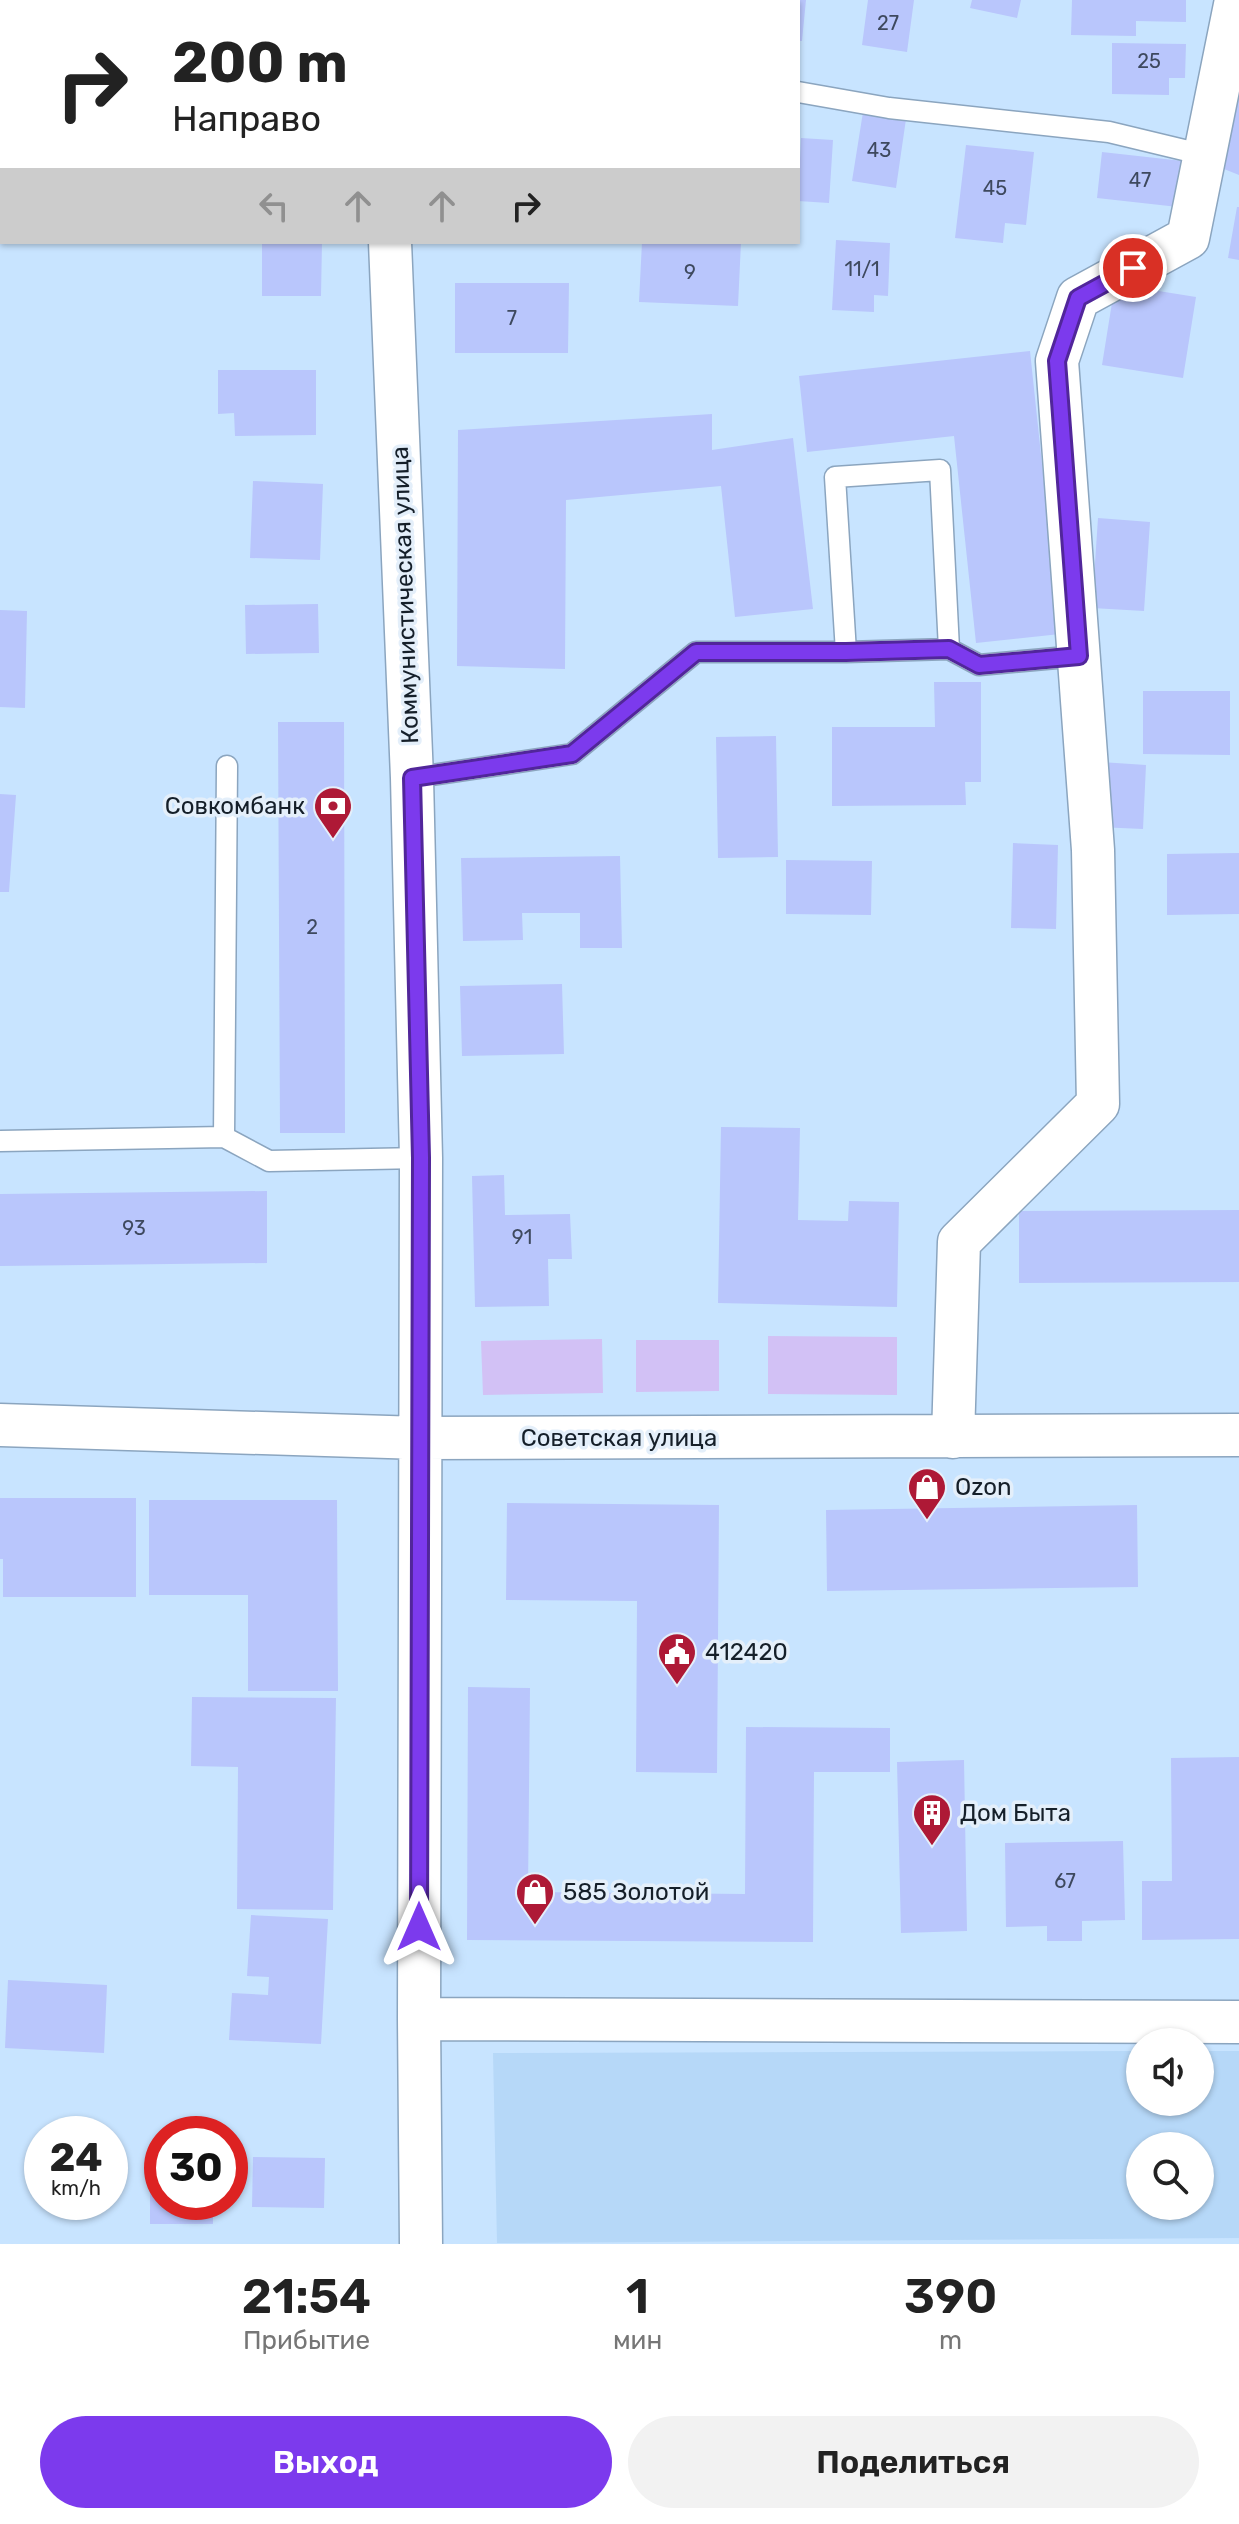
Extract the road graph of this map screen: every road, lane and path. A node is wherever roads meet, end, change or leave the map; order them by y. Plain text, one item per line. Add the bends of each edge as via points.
1 (1236, 0) edge
2 (800, 92) edge
3 (1205, 150) junction
4 (390, 244) edge
5 (949, 649) junction
6 (846, 652) junction
7 (1079, 656) junction
8 (227, 766) dead end
9 (412, 778) junction
10 (224, 1137) junction
11 (0, 1141) edge
12 (421, 1158) junction
13 (0, 1425) edge
14 (1239, 1435) edge
15 (953, 1437) junction
16 (420, 1438) junction
17 (419, 2019) junction
18 (1239, 2022) edge
19 (421, 2244) edge

1 - 3 street
2 - 3 lane via 889,108 1109,132 1188,151
3 - 7 street via 1188,238 1078,298 1057,361
4 - 9 street, Коммунистическая улица
5 - 6 lane
5 - 6 lane via 940,470 835,477
5 - 7 lane via 979,665
6 - 9 lane via 696,652 572,754
7 - 15 street via 1093,850 1098,1104 959,1242
8 - 10 lane
9 - 12 street, Коммунистическая улица
10 - 11 lane
10 - 12 lane via 269,1161
12 - 16 street, Коммунистическая улица
13 - 16 street, Советская улица
14 - 15 street, Советская улица
15 - 16 street, Советская улица
16 - 17 street, Коммунистическая улица
17 - 18 street
17 - 19 street, Коммунистическая улица

